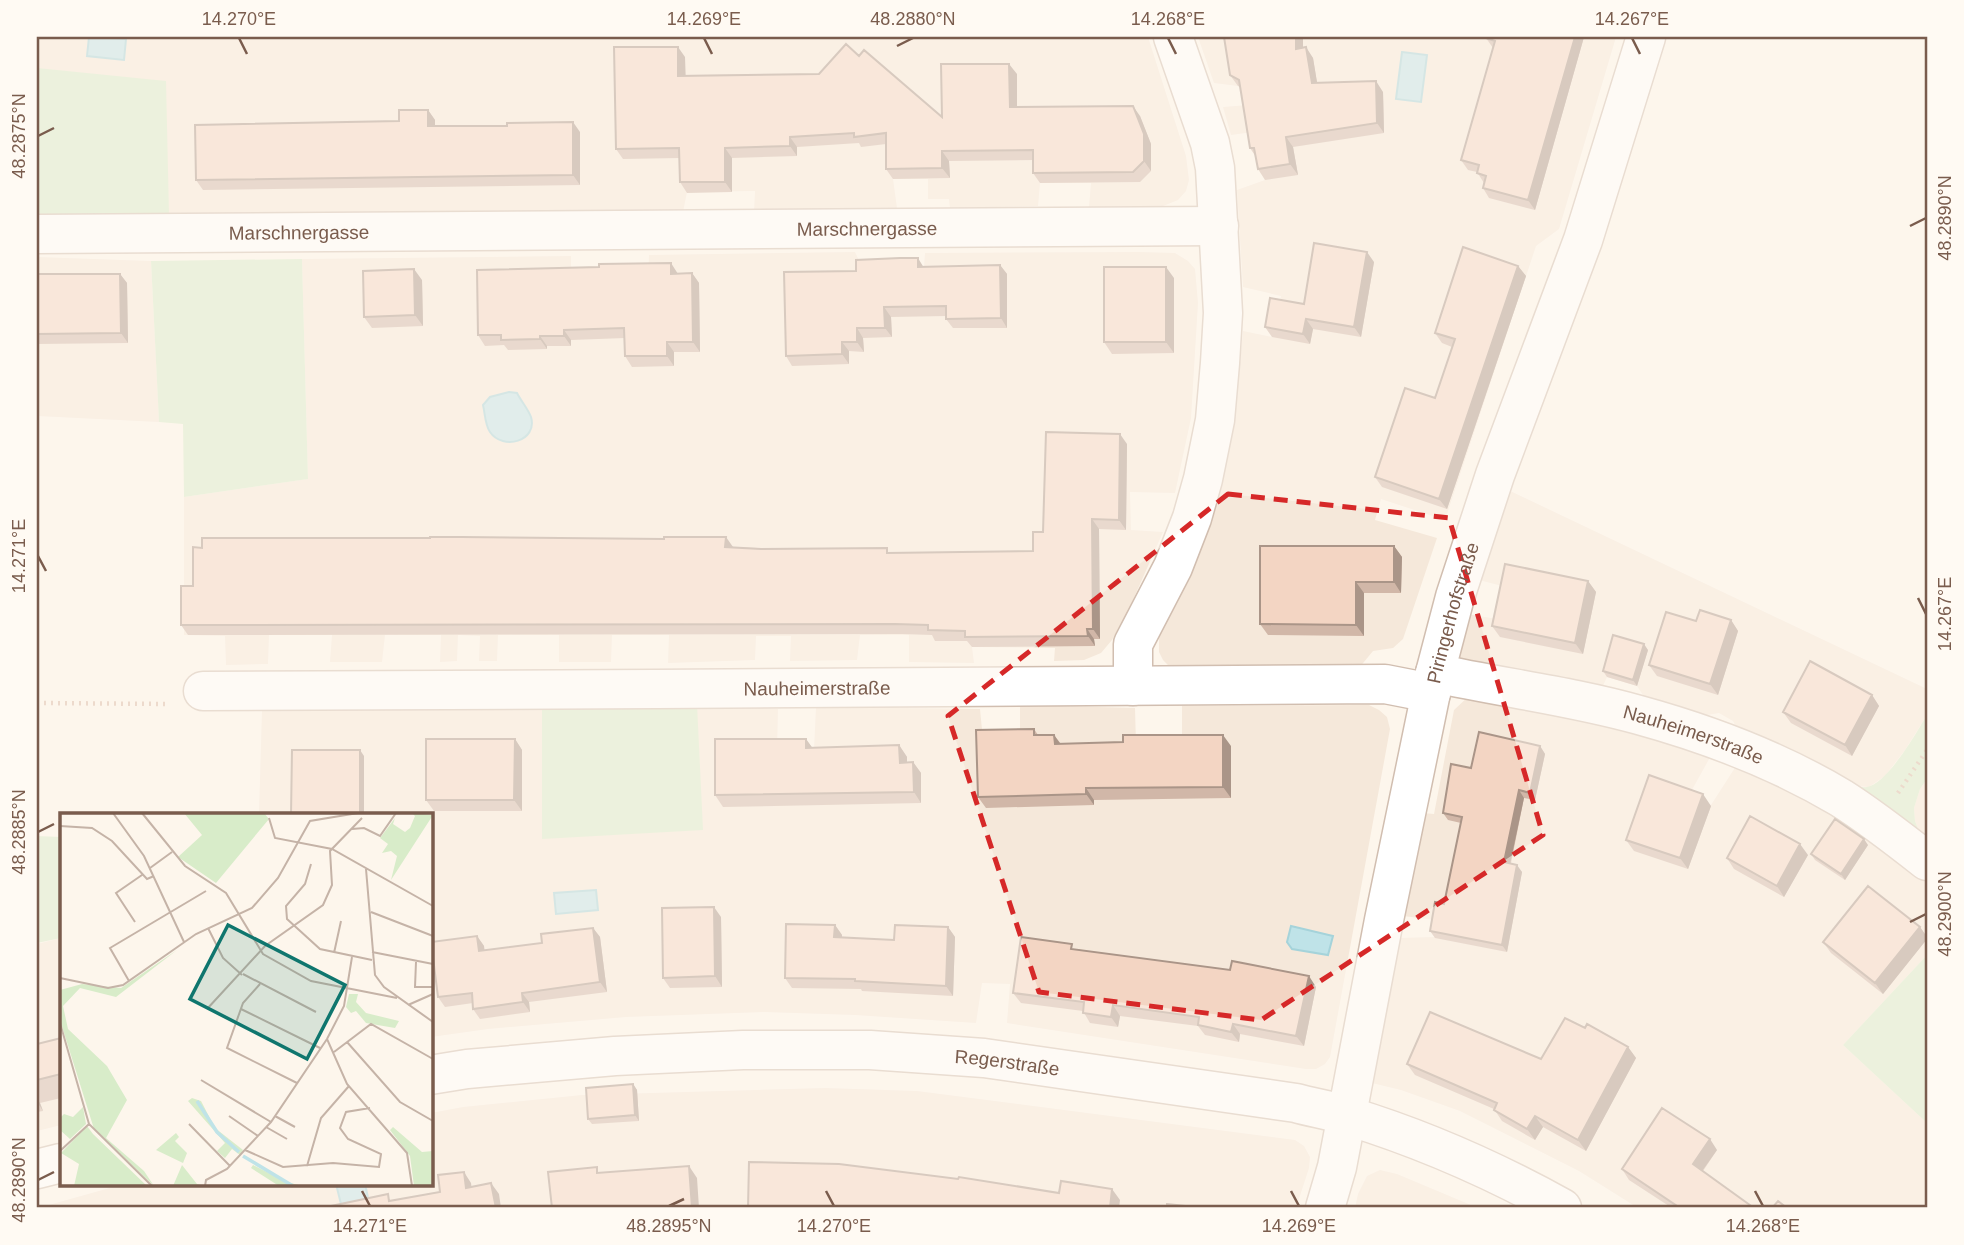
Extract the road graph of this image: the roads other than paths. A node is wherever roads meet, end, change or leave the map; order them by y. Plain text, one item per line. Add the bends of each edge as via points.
1 (1173, 37) edge
2 (1646, 37) edge
3 (1219, 226) junction
4 (37, 234) edge
5 (1433, 683) junction
6 (1133, 686) junction
7 (192, 697) road end
8 (1927, 861) edge
9 (432, 1075) edge
10 (1346, 1115) junction
11 (60, 1163) edge
12 (37, 1170) edge
13 (1325, 1208) edge
14 (1562, 1208) edge

1 - 3 street via 1210,143
2 - 5 street, Piringerhofstraße via 1583,240 1454,597
3 - 4 street, Marschnergasse
3 - 6 street via 1223,313 1215,419 1192,518 1133,644
5 - 6 street, Nauheimerstraße
5 - 8 street, Nauheimerstraße via 1569,698 1712,739 1801,776 1840,798
5 - 10 street, Piringerhofstraße
6 - 7 street, Nauheimerstraße
9 - 10 street, Regerstraße via 615,1056 870,1050 984,1058 1296,1103
10 - 13 street, Piringerhofstraße
10 - 14 street, Regerstraße via 1468,1162
11 - 12 street

